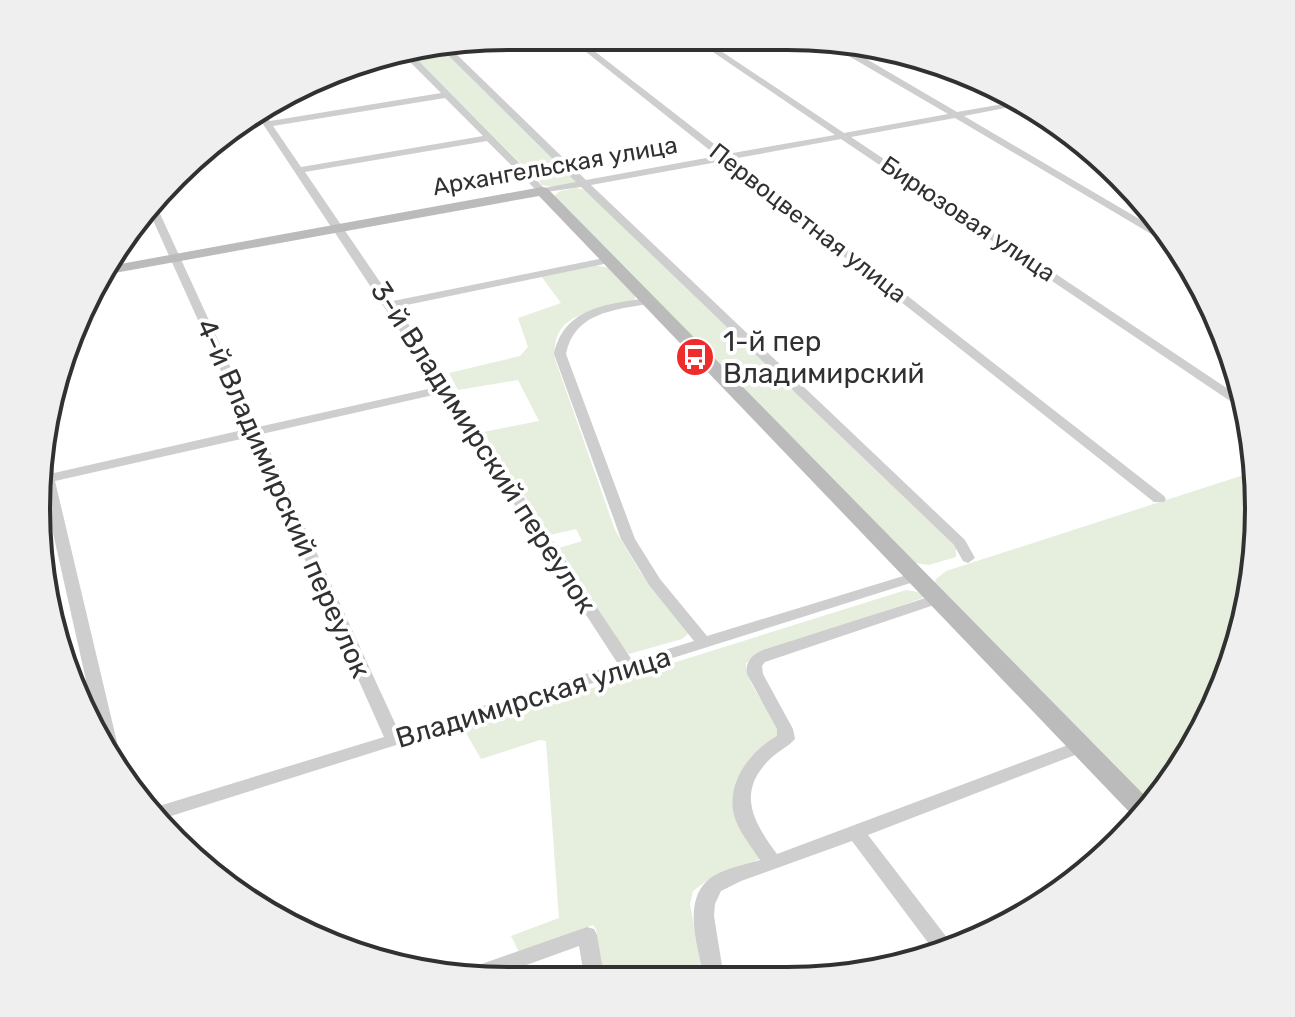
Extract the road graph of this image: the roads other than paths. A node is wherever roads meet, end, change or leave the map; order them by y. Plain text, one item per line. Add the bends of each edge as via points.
1 (588, 50) edge
2 (715, 50) edge
3 (451, 54) edge
4 (854, 55) edge
5 (413, 60) edge
6 (446, 95) junction
7 (1006, 106) edge
8 (956, 115) junction
9 (265, 120) edge
10 (267, 124) junction
11 (844, 136) junction
12 (488, 138) junction
13 (725, 158) junction
14 (301, 170) junction
15 (584, 184) junction
16 (542, 191) junction
17 (156, 216) edge
18 (338, 228) junction
19 (1150, 229) edge
20 (174, 257) junction
21 (609, 260) junction
22 (118, 268) edge
23 (648, 301) junction
24 (390, 305) junction
25 (443, 389) junction
26 (1230, 396) edge
27 (254, 431) junction
28 (51, 477) edge
29 (1159, 499) dead end
30 (50, 504) edge
31 (968, 558) dead end
32 (915, 577) junction
33 (938, 599) junction
34 (705, 644) junction
35 (628, 667) junction
36 (103, 723) edge
37 (394, 739) junction
38 (1082, 746) junction
39 (1137, 804) edge
40 (164, 811) edge
41 (856, 833) junction
42 (773, 863) junction
43 (939, 941) edge
44 (498, 967) edge
45 (592, 967) edge
46 (713, 967) edge

1 - 13 street, Первоцветная улица
2 - 11 street, Бирюзовая улица
3 - 15 street
4 - 8 street
5 - 6 street
6 - 10 street
6 - 12 street
7 - 8 street, Архангельская улица
8 - 11 street, Архангельская улица
8 - 19 street
9 - 10 street, 3-й Владимирский переулок
10 - 14 street, 3-й Владимирский переулок
11 - 13 street, Архангельская улица
11 - 26 street, Бирюзовая улица
12 - 14 street
12 - 16 street
13 - 15 street, Архангельская улица
13 - 29 street, Первоцветная улица
14 - 18 street, 3-й Владимирский переулок
15 - 16 street, Архангельская улица
15 - 31 street via 960,543
16 - 18 street, Архангельская улица
16 - 21 street
17 - 20 street, 4-й Владимирский переулок
18 - 20 street, Архангельская улица
18 - 24 street, 3-й Владимирский переулок
20 - 22 street, Архангельская улица
20 - 27 street, 4-й Владимирский переулок
21 - 23 street
21 - 24 street
23 - 32 street
23 - 34 street via 582,318 561,338 560,354 628,539 654,582
24 - 25 street, 3-й Владимирский переулок
25 - 27 street
25 - 35 street, 3-й Владимирский переулок
27 - 28 street
27 - 37 street, 4-й Владимирский переулок
30 - 36 street
32 - 33 street
32 - 34 street, Владимирская улица
33 - 38 street
33 - 42 street via 769,654 754,666 786,739 759,756 742,795 744,816
34 - 35 street, Владимирская улица
35 - 37 street, Владимирская улица
37 - 40 street, Владимирская улица
38 - 39 street
38 - 41 street
41 - 42 street
41 - 43 street
42 - 46 street via 715,885 704,897
44 - 45 street via 587,935

